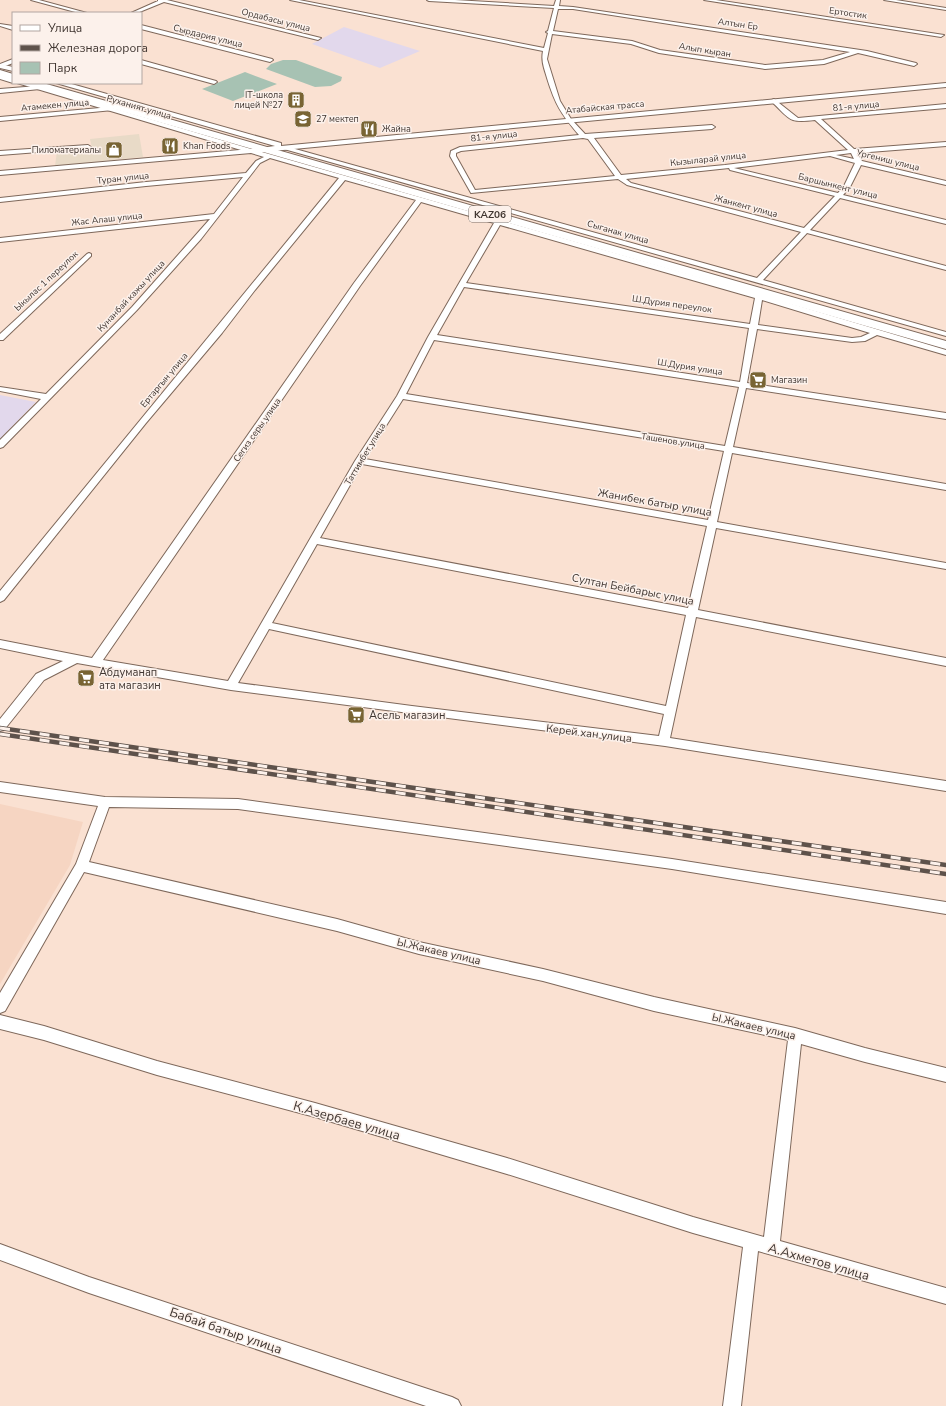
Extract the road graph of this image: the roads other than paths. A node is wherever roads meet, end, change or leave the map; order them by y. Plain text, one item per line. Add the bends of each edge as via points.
1 (33, 0) edge
2 (163, 0) edge
3 (292, 0) edge
4 (430, 0) edge
5 (558, 0) edge
6 (706, 0) edge
7 (886, 0) edge
8 (557, 7) junction
9 (946, 9) edge
10 (81, 12) edge
11 (135, 12) edge
12 (0, 25) edge
13 (142, 27) edge
14 (12, 28) edge
15 (549, 32) junction
16 (941, 35) dead end
17 (318, 38) dead end
18 (546, 50) junction
19 (858, 51) junction
20 (270, 60) dead end
21 (12, 61) edge
22 (142, 62) edge
23 (914, 64) dead end
24 (0, 66) edge
25 (0, 70) edge
26 (12, 70) edge
27 (0, 73) edge
28 (12, 73) edge
29 (0, 77) edge
30 (12, 77) edge
31 (12, 81) edge
32 (214, 82) dead end
33 (63, 84) edge
34 (40, 85) edge
35 (946, 85) edge
36 (0, 91) edge
37 (774, 101) junction
38 (946, 106) edge
39 (111, 109) junction
40 (816, 118) junction
41 (0, 119) edge
42 (569, 120) junction
43 (712, 127) dead end
44 (587, 137) junction
45 (945, 144) edge
46 (88, 147) dead end
47 (251, 151) junction
48 (274, 151) junction
49 (853, 151) junction
50 (0, 153) edge
51 (827, 154) junction
52 (859, 162) junction
53 (725, 167) junction
54 (0, 173) edge
55 (249, 175) junction
56 (344, 177) junction
57 (619, 177) junction
58 (946, 183) edge
59 (473, 192) joint
60 (838, 195) junction
61 (420, 199) junction
62 (0, 200) edge
63 (215, 216) junction
64 (498, 222) junction
65 (946, 222) edge
66 (806, 231) junction
67 (0, 240) edge
68 (89, 255) dead end
69 (946, 268) edge
70 (758, 280) junction
71 (463, 284) junction
72 (759, 297) junction
73 (755, 326) junction
74 (876, 332) junction
75 (946, 334) edge
76 (432, 337) junction
77 (0, 338) edge
78 (946, 340) edge
79 (946, 345) edge
80 (946, 353) edge
81 (743, 385) junction
82 (0, 388) edge
83 (401, 396) junction
84 (47, 397) junction
85 (946, 416) edge
86 (0, 445) edge
87 (729, 450) junction
88 (359, 461) junction
89 (946, 487) edge
90 (713, 524) junction
91 (315, 540) junction
92 (946, 566) edge
93 (0, 598) edge
94 (693, 613) junction
95 (266, 625) junction
96 (0, 644) edge
97 (74, 660) junction
98 (946, 662) edge
99 (95, 663) junction
100 (231, 686) junction
101 (670, 711) junction
102 (0, 728) edge
103 (663, 742) junction
104 (946, 786) edge
105 (0, 787) edge
106 (105, 802) junction
107 (80, 866) junction
108 (946, 908) edge
109 (0, 1006) edge
110 (0, 1022) edge
111 (795, 1035) junction
112 (946, 1075) edge
113 (692, 1225) joint
114 (751, 1242) junction
115 (771, 1247) junction
116 (0, 1252) edge
117 (946, 1296) edge
118 (452, 1406) edge
119 (732, 1406) edge

1 - 10 street
2 - 11 street
2 - 17 street, Ордабасы улица
3 - 18 street
4 - 8 street, Алтын Ер
5 - 8 street, Жанкент улица
6 - 16 street, Ертостик
7 - 9 street
8 - 15 street, Жанкент улица
8 - 19 street, Алтын Ер
12 - 14 street
13 - 20 street, Сырдария улица
15 - 18 street, Жанкент улица
15 - 19 street, Алып кыран via 764,67 824,62
18 - 42 street, Жанкент улица via 544,59 557,101
19 - 23 street, Алтын Ер
21 - 24 street
22 - 32 street
24 - 26 main road
25 - 28 highway
27 - 30 highway
29 - 31 main road
33 - 48 main road, Руханият улица
34 - 36 street
34 - 39 main road, Руханият улица
34 - 48 highway, KАZ06
35 - 37 main road, Атабайская трасса
37 - 40 street, 81-я улица via 792,118
37 - 42 main road, Атабайская трасса
38 - 40 street, 81-я улица
39 - 41 street, Атамекен улица
39 - 47 main road, Руханият улица
40 - 49 street
42 - 44 street, Жанкент улица
42 - 48 main road, Атабайская трасса
43 - 44 street
44 - 57 street, Жанкент улица
44 - 59 street, 81-я улица via 460,149 453,152
45 - 49 street, Кызыларай улица
46 - 50 street
47 - 48 main road, Атабайская трасса
47 - 54 street
48 - 55 street, Кунанбай кажы улица via 258,162
48 - 56 street
48 - 70 street, Сыганак улица
48 - 78 highway, KАZ06
48 - 79 highway, KАZ06
49 - 51 street, Кызыларай улица
49 - 52 street
51 - 52 street, Ургениш улица
51 - 53 street, Кызыларай улица
52 - 58 street, Ургениш улица
52 - 60 street via 847,187
53 - 57 street, Кызыларай улица
53 - 60 street, Баршынкент улица
55 - 62 street, Туран улица
55 - 63 street, Кунанбай кажы улица
56 - 61 street
56 - 93 street, Ертаргын улица
57 - 59 street, Кызыларай улица
57 - 66 street, Жанкент улица via 629,184
60 - 65 street, Баршынкент улица
60 - 66 street
61 - 64 street
61 - 99 street, Сегиз серы улица via 357,285
63 - 67 street, Жас Алаш улица
63 - 84 street, Кунанбай кажы улица via 164,276
64 - 71 street, Таттимбет улица
64 - 72 street
66 - 69 street, Жанкент улица
66 - 70 street
68 - 77 street, Ыкылас 1 переулок
70 - 75 street, Сыганак улица
71 - 73 street, Ш.Дурия переулок
71 - 76 street, Таттимбет улица
72 - 73 street
72 - 74 street
73 - 74 street, Ш.Дурия переулок via 854,340 866,339
73 - 81 street
74 - 80 street
76 - 81 street, Ш.Дурия улица
76 - 83 street, Таттимбет улица
81 - 85 street, Ш.Дурия улица
81 - 87 street
82 - 84 street
83 - 87 street, Ташенов улица
83 - 88 street, Таттимбет улица
84 - 86 street, Кунанбай кажы улица
87 - 89 street, Ташенов улица
87 - 90 street
88 - 90 street, Жанибек батыр улица
88 - 91 street, Таттимбет улица
90 - 92 street, Жанибек батыр улица
90 - 94 street
91 - 94 street, Султан Бейбарыс улица
91 - 95 street, Таттимбет улица
94 - 98 street, Султан Бейбарыс улица
94 - 101 street
95 - 100 street, Таттимбет улица
95 - 101 street
96 - 97 street, Керей хан улица
97 - 99 street, Керей хан улица
97 - 102 street via 40,677
99 - 100 street, Керей хан улица
100 - 103 street, Керей хан улица
101 - 103 street
103 - 104 street, Керей хан улица
105 - 106 street
106 - 107 street
106 - 108 street via 238,804 672,864
107 - 109 street
107 - 111 street, Ы.Жакаев улица via 337,926 419,948 543,975 654,1004
110 - 113 street, К.Азербаев улица via 507,1166
111 - 112 street, Ы.Жакаев улица
111 - 115 street
113 - 114 street, А.Ахметов улица
114 - 115 street, А.Ахметов улица
114 - 119 street
115 - 117 street, А.Ахметов улица
116 - 118 street, Бабай батыр улица

